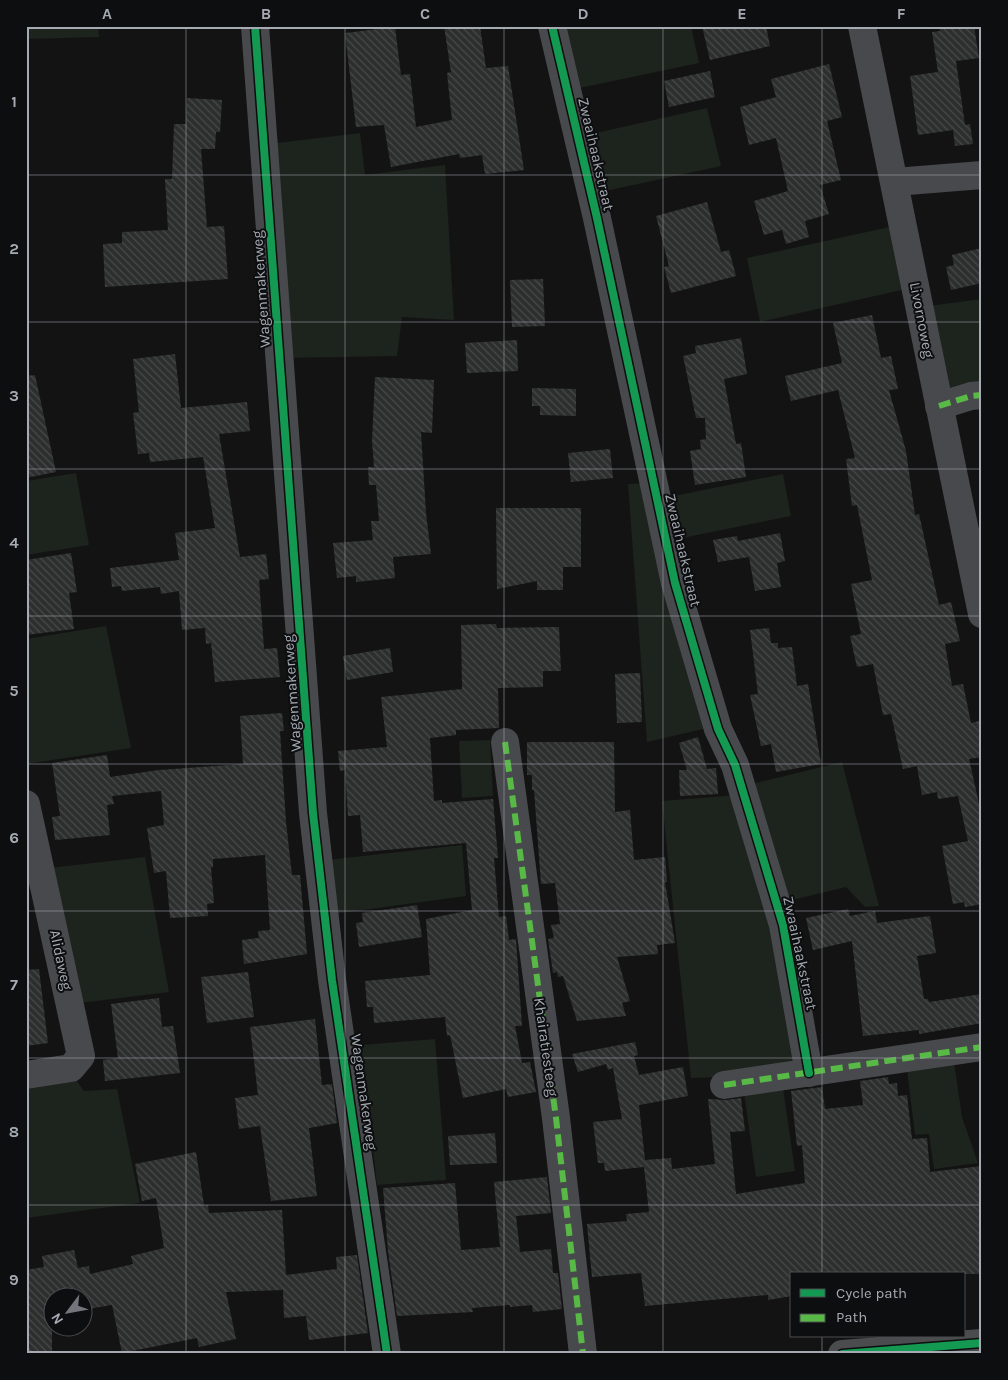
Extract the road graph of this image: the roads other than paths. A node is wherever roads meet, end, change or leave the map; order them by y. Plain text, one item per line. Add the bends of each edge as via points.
1 (255, 26) edge
2 (552, 26) edge
3 (862, 26) edge
4 (982, 175) edge
5 (895, 182) junction
6 (982, 395) edge
7 (939, 406) junction
8 (982, 614) edge
9 (504, 742) dead end
10 (26, 804) edge
11 (982, 1047) edge
12 (809, 1073) junction
13 (26, 1075) edge
14 (724, 1085) dead end
15 (982, 1343) edge
16 (387, 1354) edge
17 (583, 1354) edge
18 (842, 1354) edge

1 - 16 street, Wagenmakerweg via 313,813 332,980
2 - 12 street, Zwaaihaakstraat via 597,218 675,583 718,729 735,765 783,925
3 - 5 street, Livornoweg
4 - 5 street
5 - 7 street, Livornoweg
6 - 7 street
7 - 8 street, Livornoweg
9 - 17 street, Khairatiesteeg via 556,1118
10 - 13 street, Alidaweg via 81,1056 72,1068
11 - 12 street
12 - 14 street
15 - 18 main road

